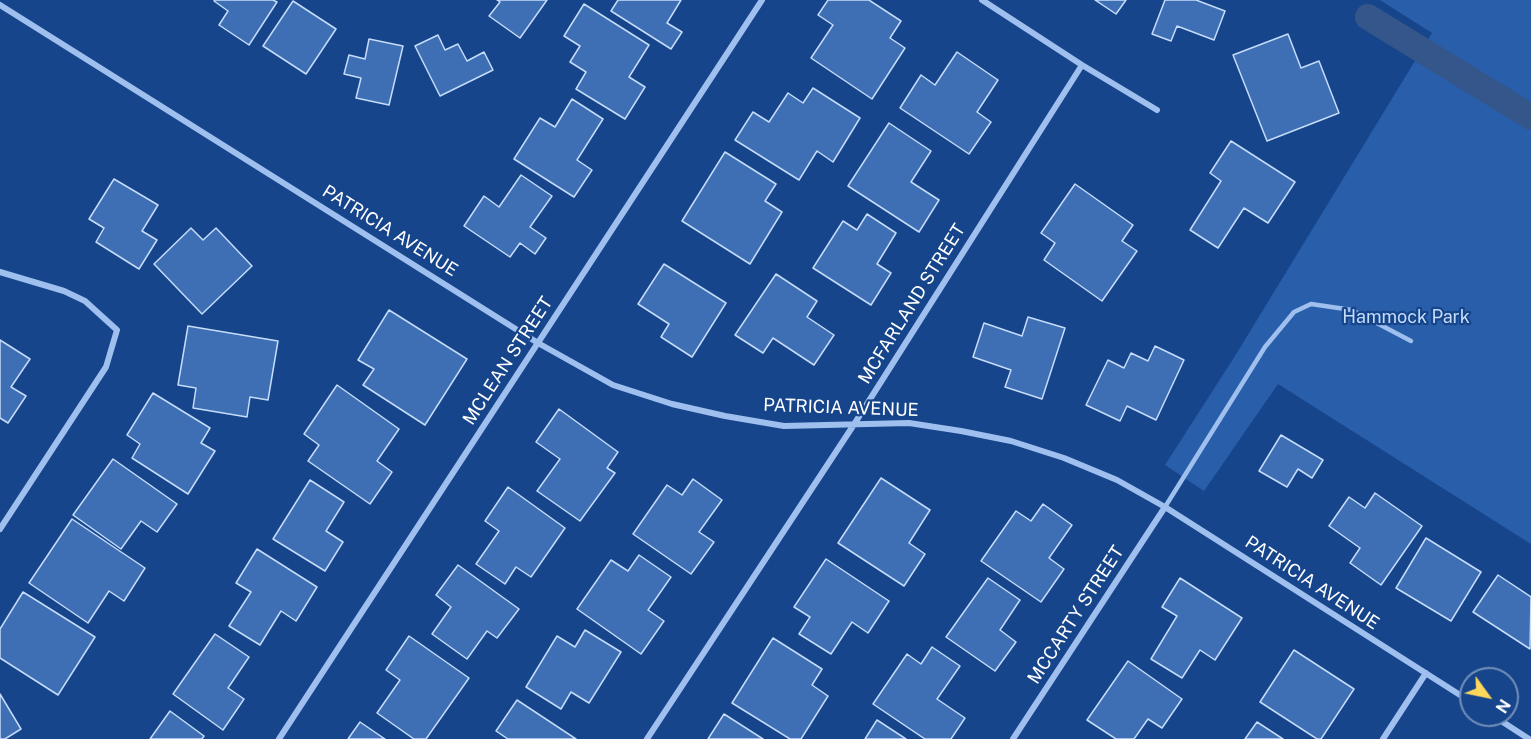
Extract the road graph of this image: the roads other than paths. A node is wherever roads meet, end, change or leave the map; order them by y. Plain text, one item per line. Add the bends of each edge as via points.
1 (762, 0) edge
2 (982, 0) edge
3 (0, 5) edge
4 (1082, 65) junction
5 (1157, 110) dead end
6 (0, 272) edge
7 (1411, 341) dead end
8 (538, 343) junction
9 (853, 426) junction
10 (1165, 507) junction
11 (0, 529) edge
12 (1426, 673) junction
13 (1459, 694) edge
14 (1510, 727) edge
15 (279, 739) edge
16 (647, 739) edge
17 (1012, 739) edge
18 (1383, 739) edge
19 (1529, 739) edge

1 - 8 street, MCLEAN STREET
2 - 4 street
3 - 8 street, PATRICIA AVENUE
4 - 5 street
4 - 9 street, MCFARLAND STREET
6 - 11 street via 85,301 117,330 106,367
7 - 10 lane via 1352,310 1311,304 1294,312 1265,347
8 - 9 street, PATRICIA AVENUE via 613,385 672,404 784,426
8 - 15 street, MCLEAN STREET
9 - 10 street, PATRICIA AVENUE via 909,423 1011,441 1064,458
9 - 16 street, MCFARLAND STREET
10 - 12 street, PATRICIA AVENUE
10 - 17 street, MCCARTY STREET
12 - 13 street, PATRICIA AVENUE
12 - 18 street
14 - 19 street

